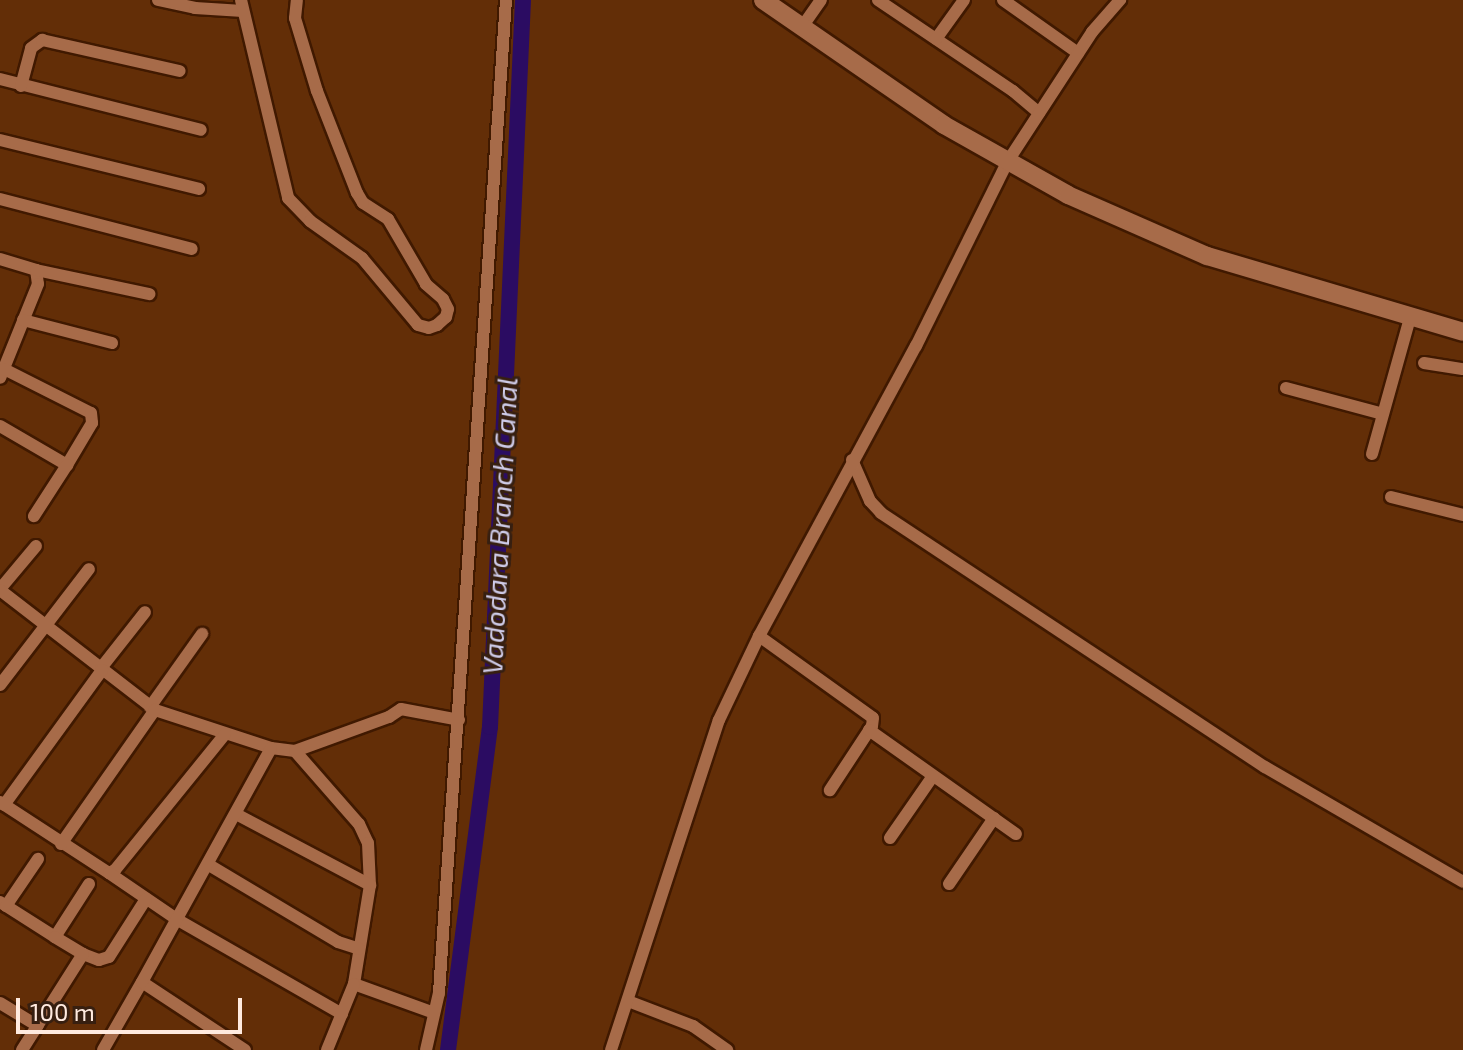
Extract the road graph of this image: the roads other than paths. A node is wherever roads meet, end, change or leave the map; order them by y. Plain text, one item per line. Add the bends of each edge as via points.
1 (158, 0) edge
2 (297, 0) edge
3 (506, 0) edge
4 (763, 0) edge
5 (821, 0) edge
6 (878, 0) edge
7 (964, 0) edge
8 (1003, 0) edge
9 (1117, 1) edge
10 (892, 4) edge
11 (242, 5) edge
12 (802, 27) junction
13 (936, 39) junction
14 (1078, 53) junction
15 (180, 71) dead end
16 (0, 79) edge
17 (21, 86) junction
18 (1039, 113) junction
19 (201, 130) dead end
20 (0, 140) edge
21 (1008, 161) junction
22 (199, 189) dead end
23 (0, 199) edge
24 (192, 249) dead end
25 (0, 259) edge
26 (36, 270) junction
27 (149, 294) dead end
28 (1411, 314) junction
29 (23, 320) junction
30 (1463, 332) edge
31 (112, 343) dead end
32 (1424, 363) dead end
33 (1463, 369) edge
34 (2, 373) edge
35 (1286, 388) dead end
36 (1383, 414) junction
37 (0, 426) edge
38 (1372, 454) dead end
39 (852, 460) junction
40 (67, 465) junction
41 (1391, 497) dead end
42 (1463, 515) edge
43 (34, 516) dead end
44 (36, 546) dead end
45 (89, 569) dead end
46 (0, 590) edge
47 (145, 612) dead end
48 (44, 625) junction
49 (202, 634) dead end
50 (759, 636) junction
51 (102, 669) junction
52 (0, 685) edge
53 (152, 709) junction
54 (459, 720) junction
55 (869, 730) junction
56 (225, 734) junction
57 (271, 748) junction
58 (295, 751) junction
59 (933, 776) junction
60 (830, 790) dead end
61 (2, 804) edge
62 (236, 814) junction
63 (994, 818) junction
64 (1016, 834) dead end
65 (890, 838) dead end
66 (61, 844) junction
67 (38, 859) dead end
68 (209, 865) junction
69 (109, 873) junction
70 (1463, 882) edge
71 (89, 884) dead end
72 (949, 884) dead end
73 (370, 885) junction
74 (146, 899) junction
75 (3, 904) edge
76 (178, 920) junction
77 (55, 937) junction
78 (359, 949) junction
79 (83, 954) junction
80 (142, 982) junction
81 (354, 984) junction
82 (628, 1001) junction
83 (0, 1003) edge
84 (434, 1013) junction
85 (342, 1014) junction
86 (38, 1026) junction
87 (22, 1050) edge
88 (103, 1050) edge
89 (245, 1050) edge
90 (327, 1050) edge
91 (426, 1050) edge
92 (611, 1050) edge
93 (727, 1050) edge

1 - 11 street via 195,8
2 - 11 street via 295,18 317,91 357,193 388,219 426,284 443,299 448,309 437,325 418,325 362,258 310,221 288,198
3 - 54 street
4 - 12 street
5 - 12 street
6 - 10 street
7 - 13 street
8 - 14 street
9 - 14 street
10 - 13 street
12 - 21 street via 944,125
13 - 18 street
14 - 18 street
15 - 17 street via 42,40 31,48
16 - 17 street
17 - 19 street
18 - 21 street
20 - 22 street
21 - 28 street via 1068,195 1207,256
21 - 39 street via 916,346
23 - 24 street
25 - 26 street
26 - 27 street
26 - 29 street via 38,284
28 - 30 street
28 - 36 street
29 - 31 street
29 - 34 street
32 - 33 street
34 - 40 street via 91,413 92,423
35 - 36 street
36 - 38 street
37 - 40 street
39 - 50 street
39 - 70 street via 881,513 1265,767
40 - 43 street
41 - 42 street
44 - 46 street
45 - 48 street
46 - 48 street
47 - 51 street
48 - 51 street
48 - 52 street
49 - 53 street
50 - 55 street via 868,712 873,718
50 - 82 street via 719,720
51 - 53 street
51 - 61 street
53 - 56 street
53 - 66 street
54 - 58 street via 402,709
54 - 84 street
55 - 59 street
55 - 60 street
56 - 57 street
56 - 69 street
57 - 58 street
57 - 62 street
58 - 73 street via 359,824 368,843
59 - 63 street
59 - 65 street
61 - 66 street
62 - 68 street
62 - 73 street
63 - 64 street
63 - 72 street
66 - 69 street
67 - 75 street
68 - 76 street
68 - 78 street via 338,942
69 - 74 street
71 - 77 street
73 - 78 street
74 - 76 street
74 - 79 street via 109,957 99,960
75 - 77 street
76 - 80 street
76 - 85 street
77 - 79 street
78 - 81 street
79 - 86 street
80 - 88 street
80 - 89 street
81 - 84 street
81 - 85 street
82 - 92 street
82 - 93 street via 693,1026
83 - 86 street
84 - 91 street
85 - 90 street
86 - 87 street

